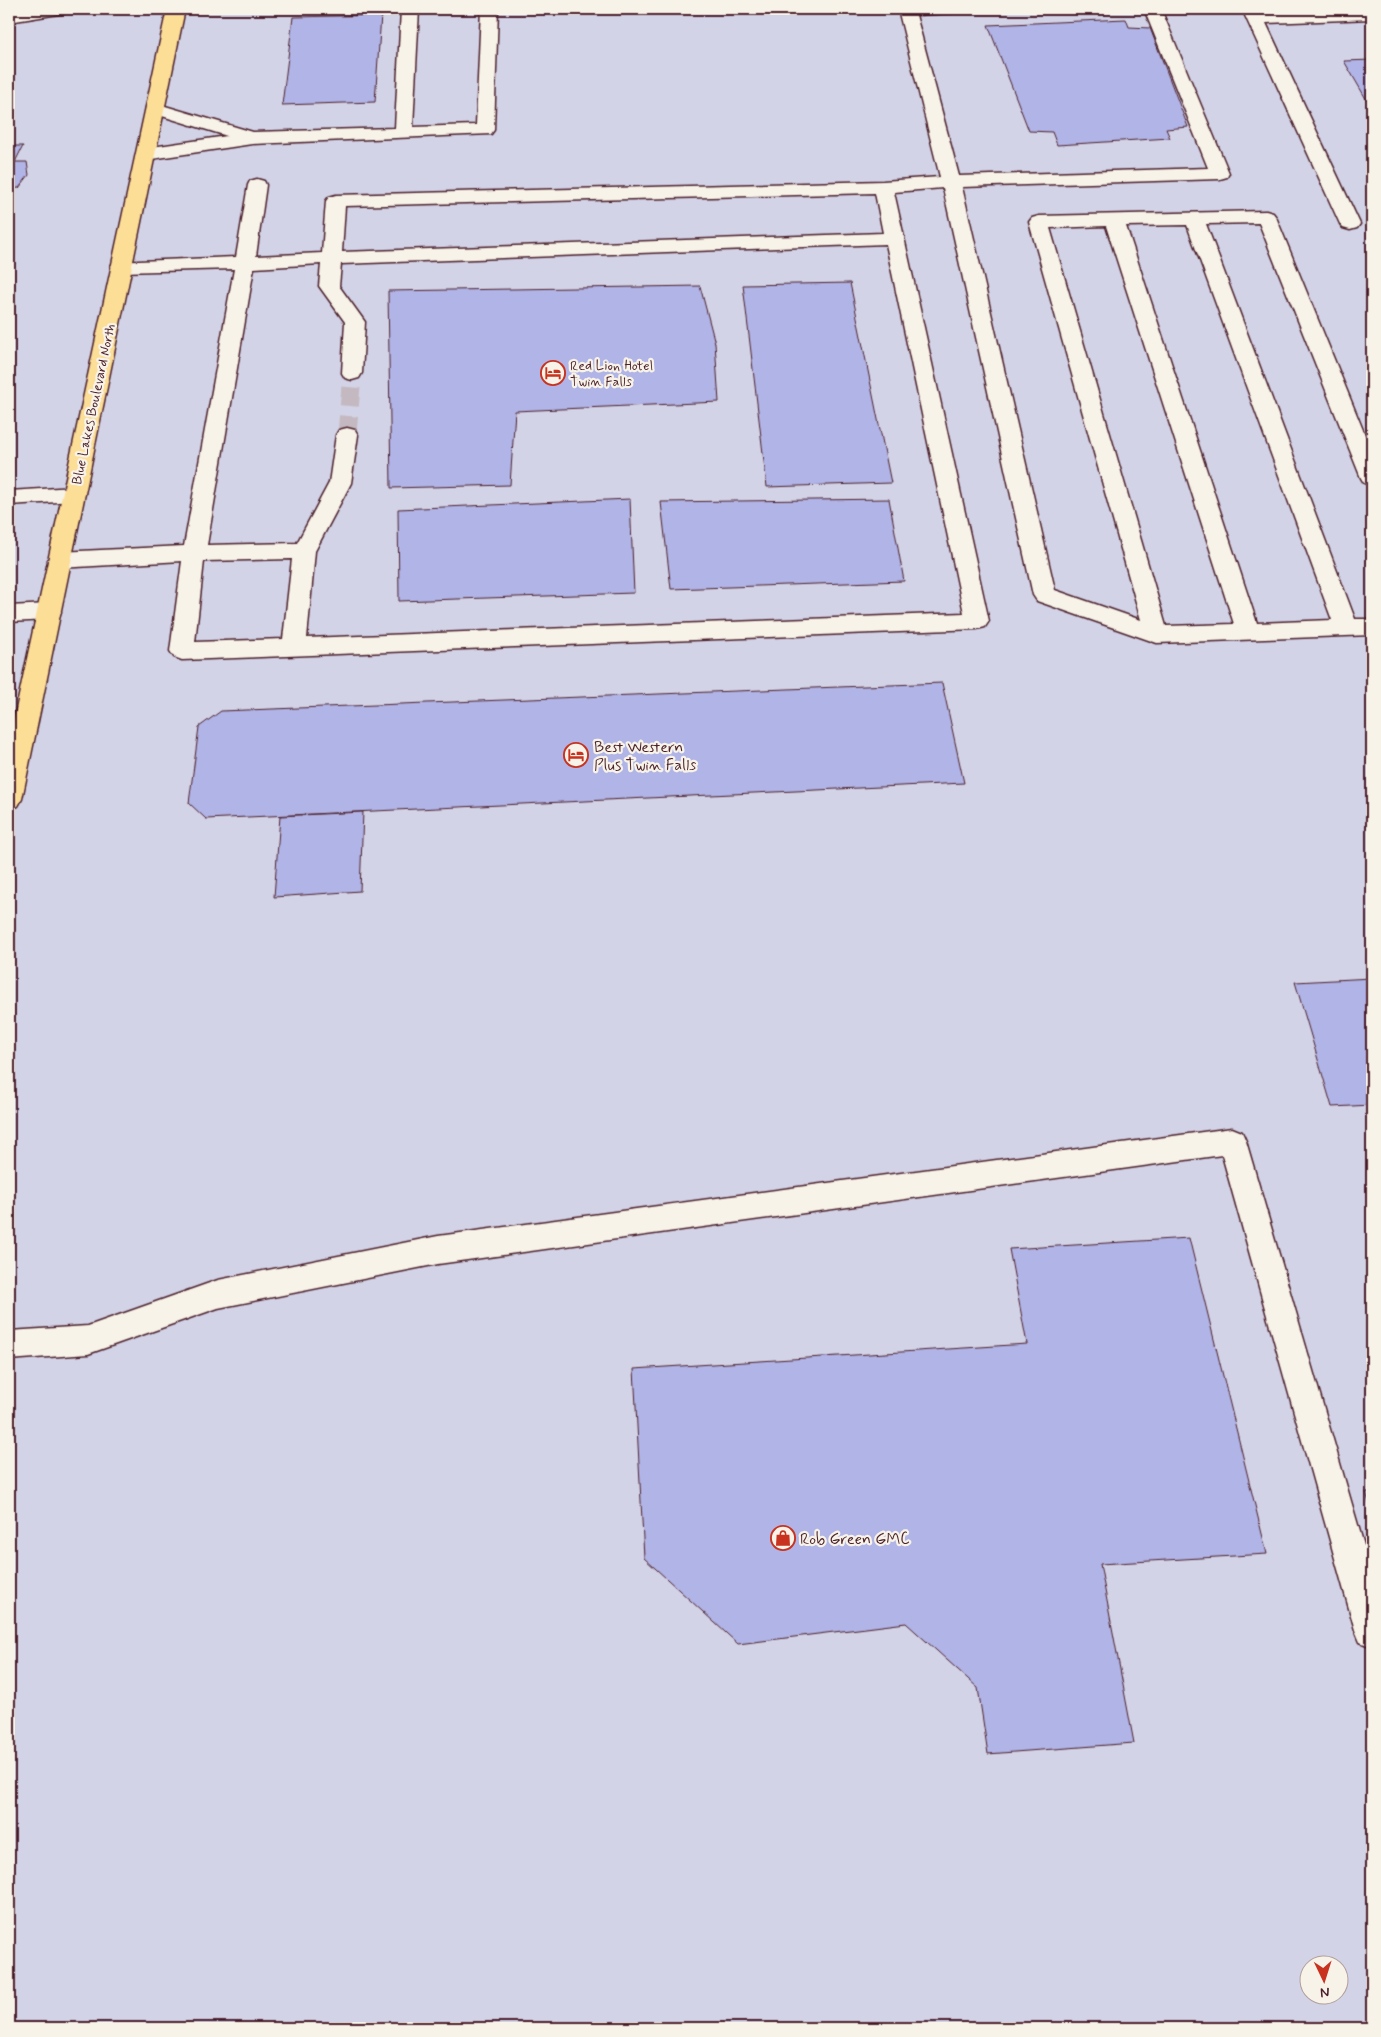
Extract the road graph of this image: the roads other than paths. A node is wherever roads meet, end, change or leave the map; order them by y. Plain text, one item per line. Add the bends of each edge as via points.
1 (59, 9) edge
2 (176, 9) edge
3 (410, 9) edge
4 (490, 9) edge
5 (906, 9) edge
6 (946, 9) edge
7 (1152, 9) edge
8 (1253, 13) edge
9 (1372, 14) edge
10 (9, 17) edge
11 (155, 108) junction
12 (404, 132) junction
13 (252, 138) junction
14 (145, 154) junction
15 (951, 182) junction
16 (257, 185) dead end
17 (883, 187) junction
18 (1194, 218) junction
19 (1114, 220) junction
20 (1350, 224) dead end
21 (894, 238) junction
22 (331, 258) junction
23 (245, 263) junction
24 (122, 266) junction
25 (352, 373) tunnel mouth
26 (347, 434) tunnel mouth
27 (1372, 478) edge
28 (74, 494) junction
29 (9, 498) edge
30 (304, 552) junction
31 (194, 553) junction
32 (59, 560) junction
33 (49, 612) junction
34 (9, 614) edge
35 (1372, 626) edge
36 (1347, 628) junction
37 (1248, 632) junction
38 (1157, 636) junction
39 (294, 647) junction
40 (12, 763) edge
41 (9, 799) edge
42 (9, 1346) edge
43 (1372, 1630) edge

1 - 10 street
2 - 11 main road, Blue Lakes Boulevard North
3 - 12 street
4 - 12 street via 484,130
5 - 6 street
5 - 15 street
7 - 15 street via 1220,173
8 - 9 street
8 - 20 street
11 - 13 street
11 - 14 main road, Blue Lakes Boulevard North
12 - 13 street
13 - 14 street
14 - 24 main road, Blue Lakes Boulevard North
15 - 17 street
15 - 38 street via 1045,595
16 - 23 street
17 - 21 street
17 - 22 street via 336,202
18 - 19 street
18 - 27 street via 1266,217
18 - 36 street
19 - 37 street
19 - 38 street via 1039,222
21 - 22 street
21 - 39 street via 977,621
22 - 23 street
22 - 25 street via 329,286 355,322
23 - 24 street
23 - 31 street
24 - 28 main road, Blue Lakes Boulevard North
26 - 30 street via 340,483
28 - 29 street
28 - 32 main road, Blue Lakes Boulevard North
30 - 31 street
30 - 39 street
31 - 32 street
31 - 39 street via 182,651
32 - 33 main road, Blue Lakes Boulevard North
33 - 34 street
33 - 40 main road, Blue Lakes Boulevard North
35 - 36 street
36 - 37 street
37 - 38 street
40 - 41 main road, Blue Lakes Boulevard North
42 - 43 street via 88,1340 218,1294 438,1250 1232,1141

